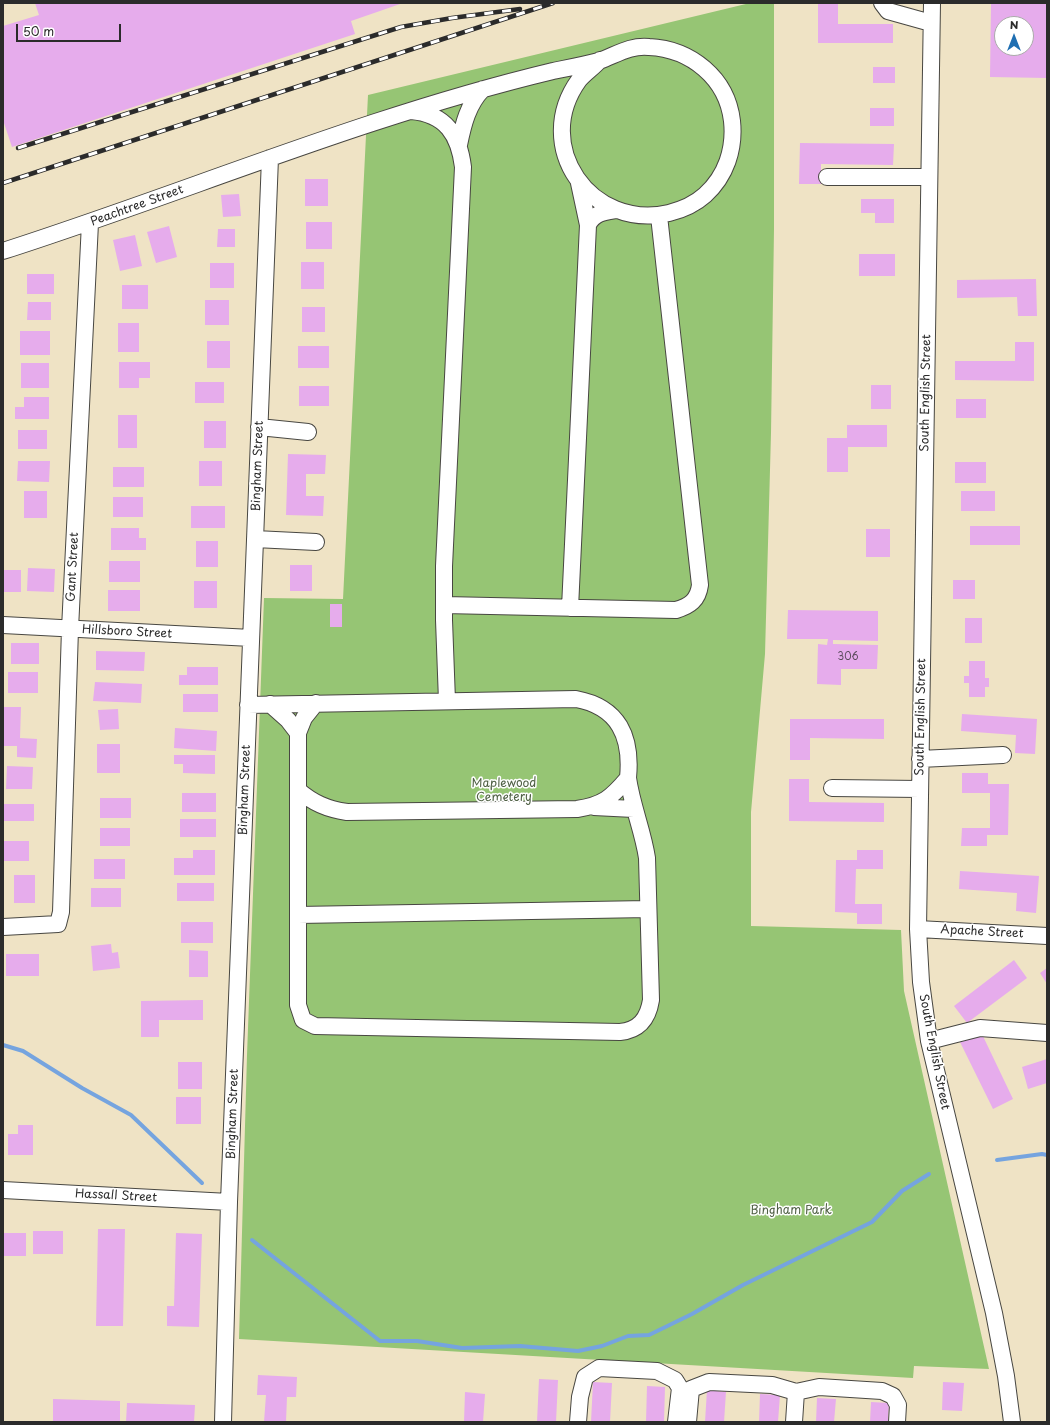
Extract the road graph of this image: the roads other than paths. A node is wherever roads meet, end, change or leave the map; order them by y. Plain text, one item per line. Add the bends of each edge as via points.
1 (882, 3) edge
2 (932, 3) edge
3 (931, 22) junction
4 (600, 60) junction
5 (483, 89) junction
6 (409, 111) junction
7 (459, 145) junction
8 (270, 158) junction
9 (827, 177) dead end
10 (929, 177) junction
11 (579, 183) junction
12 (616, 210) junction
13 (659, 216) junction
14 (90, 223) junction
15 (588, 225) junction
16 (3, 251) edge
17 (259, 427) junction
18 (308, 432) dead end
19 (255, 539) junction
20 (316, 542) dead end
21 (444, 605) junction
22 (570, 608) junction
23 (3, 625) edge
24 (70, 629) junction
25 (251, 638) junction
26 (448, 701) junction
27 (316, 703) junction
28 (270, 704) junction
29 (248, 705) junction
30 (298, 733) junction
31 (1003, 755) dead end
32 (920, 759) junction
33 (628, 778) junction
34 (832, 788) dead end
35 (920, 789) junction
36 (298, 790) junction
37 (592, 807) junction
38 (634, 809) junction
39 (648, 908) junction
40 (298, 915) junction
41 (3, 927) edge
42 (918, 929) junction
43 (1047, 936) edge
44 (1047, 1033) edge
45 (929, 1041) junction
46 (3, 1190) edge
47 (229, 1202) junction
48 (685, 1389) junction
49 (796, 1392) junction
50 (223, 1422) edge
51 (578, 1422) edge
52 (676, 1422) edge
53 (688, 1422) edge
54 (794, 1422) edge
55 (897, 1422) edge
56 (1012, 1422) edge

1 - 3 street via 888,11
2 - 3 street, South English Street
3 - 10 street, South English Street
4 - 5 street, Peachtree Street
4 - 11 street via 580,79 566,104 562,131 566,159
4 - 13 street via 621,50 644,46 668,49 690,57 708,71 722,90 731,111 733,134 730,157 720,178 704,196 680,211
5 - 6 street, Peachtree Street
5 - 7 street via 472,103
6 - 7 street via 420,112 440,120 450,129
6 - 8 street, Peachtree Street
7 - 21 street via 463,179
8 - 14 street, Peachtree Street
8 - 17 street, Bingham Street
9 - 10 street
10 - 32 street, South English Street
11 - 12 street via 600,202
11 - 15 street
12 - 13 street via 625,214
12 - 15 street via 596,215
13 - 22 street via 700,585 699,595 686,607 676,610
14 - 16 street, Peachtree Street
14 - 24 street, Gant Street
15 - 22 street
17 - 18 street
17 - 19 street, Bingham Street
19 - 20 street
19 - 25 street, Bingham Street
21 - 22 street
21 - 26 street
23 - 24 street, Hillsboro Street
24 - 25 street, Hillsboro Street
24 - 41 street, Gant Street via 61,912 58,924
25 - 29 street, Bingham Street
26 - 27 street
26 - 33 street via 576,699 591,702 607,712 621,727 629,756
27 - 28 street
27 - 30 street via 304,718
28 - 29 street
28 - 30 street
29 - 47 street, Bingham Street
30 - 36 street
31 - 32 street
32 - 35 street, South English Street
33 - 37 street via 611,797
33 - 38 street
34 - 35 street
35 - 42 street, South English Street
36 - 37 street via 322,806 347,812
36 - 40 street
37 - 38 street
38 - 39 street via 645,841
39 - 40 street
39 - 40 street via 650,1007 638,1026 620,1032 315,1026 303,1020 298,1006
42 - 43 street, Apache Street
42 - 45 street, South English Street via 921,982
44 - 45 street via 980,1028
45 - 56 street, South English Street via 994,1313
46 - 47 street, Hassall Street
47 - 50 street, Bingham Street
48 - 49 street via 709,1382 772,1385
48 - 51 street via 675,1380 657,1371 599,1368 585,1377
48 - 52 street
48 - 53 street
49 - 54 street
49 - 55 street via 819,1387 882,1391 893,1396 898,1404

